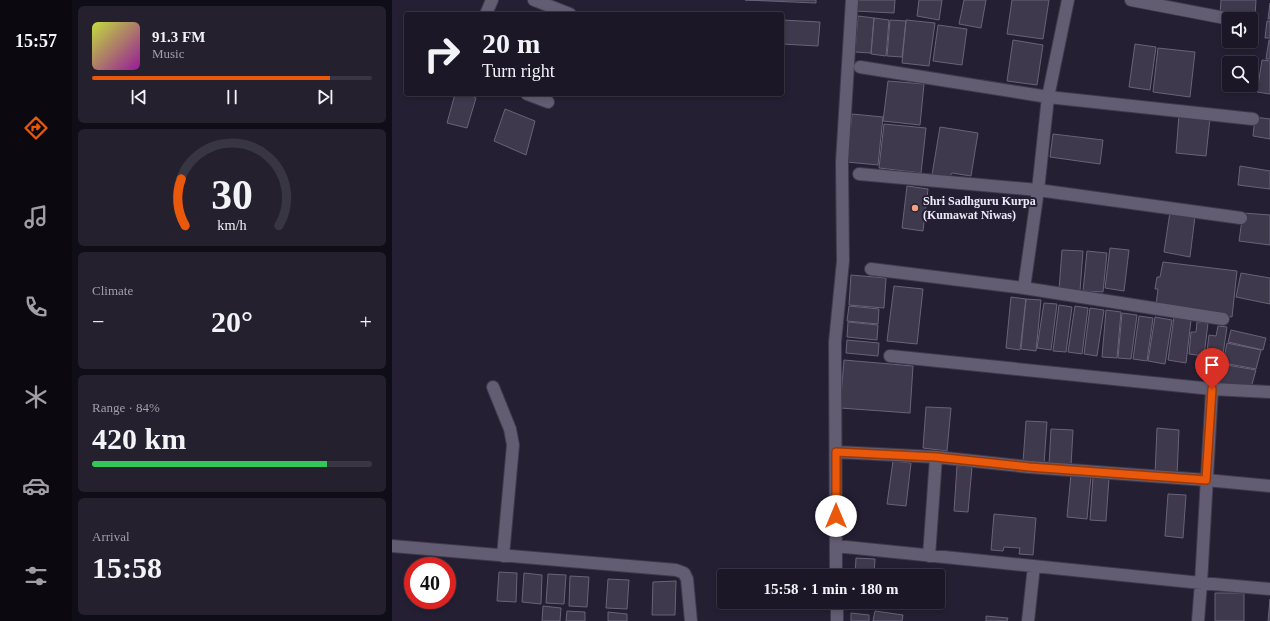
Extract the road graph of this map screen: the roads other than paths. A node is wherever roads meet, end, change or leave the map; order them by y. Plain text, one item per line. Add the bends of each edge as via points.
1 (492, 0) edge
2 (534, 0) edge
3 (852, 0) edge
4 (1068, 0) edge
5 (1131, 0) edge
6 (487, 12) edge
7 (565, 12) edge
8 (1222, 17) edge
9 (860, 67) dead end
10 (532, 96) edge
11 (1048, 97) junction
12 (548, 102) dead end
13 (1253, 119) dead end
14 (859, 174) dead end
15 (1038, 190) junction
16 (1241, 218) dead end
17 (871, 269) dead end
18 (1024, 288) junction
19 (1223, 319) dead end
20 (890, 356) dead end
21 (493, 387) dead end
22 (1212, 389) junction
23 (1270, 392) edge
24 (836, 452) junction
25 (936, 457) junction
26 (1206, 480) junction
27 (1270, 486) edge
28 (392, 546) edge
29 (836, 546) junction
30 (504, 556) junction
31 (929, 556) junction
32 (1034, 566) junction
33 (836, 569) edge
34 (1201, 583) junction
35 (1270, 589) edge
36 (837, 609) edge
37 (691, 621) edge
38 (837, 621) edge
39 (1028, 621) edge
40 (1198, 621) edge

1 - 6 street
2 - 7 street
3 - 24 street via 842,162 843,261 836,342
4 - 11 street
5 - 8 street
9 - 11 street
10 - 12 street
11 - 13 street
11 - 15 street
14 - 15 street
15 - 16 street
15 - 18 street
17 - 18 street
18 - 19 street
20 - 22 street
21 - 30 street via 510,429 512,445
22 - 23 street
22 - 26 street
24 - 25 street
24 - 29 street
25 - 26 street via 1029,467
25 - 31 street
26 - 27 street
26 - 34 street
28 - 30 street
29 - 31 street
29 - 33 street
30 - 37 street via 676,570 684,573 687,579
31 - 32 street
32 - 34 street
32 - 39 street
34 - 35 street
34 - 40 street
36 - 38 street

